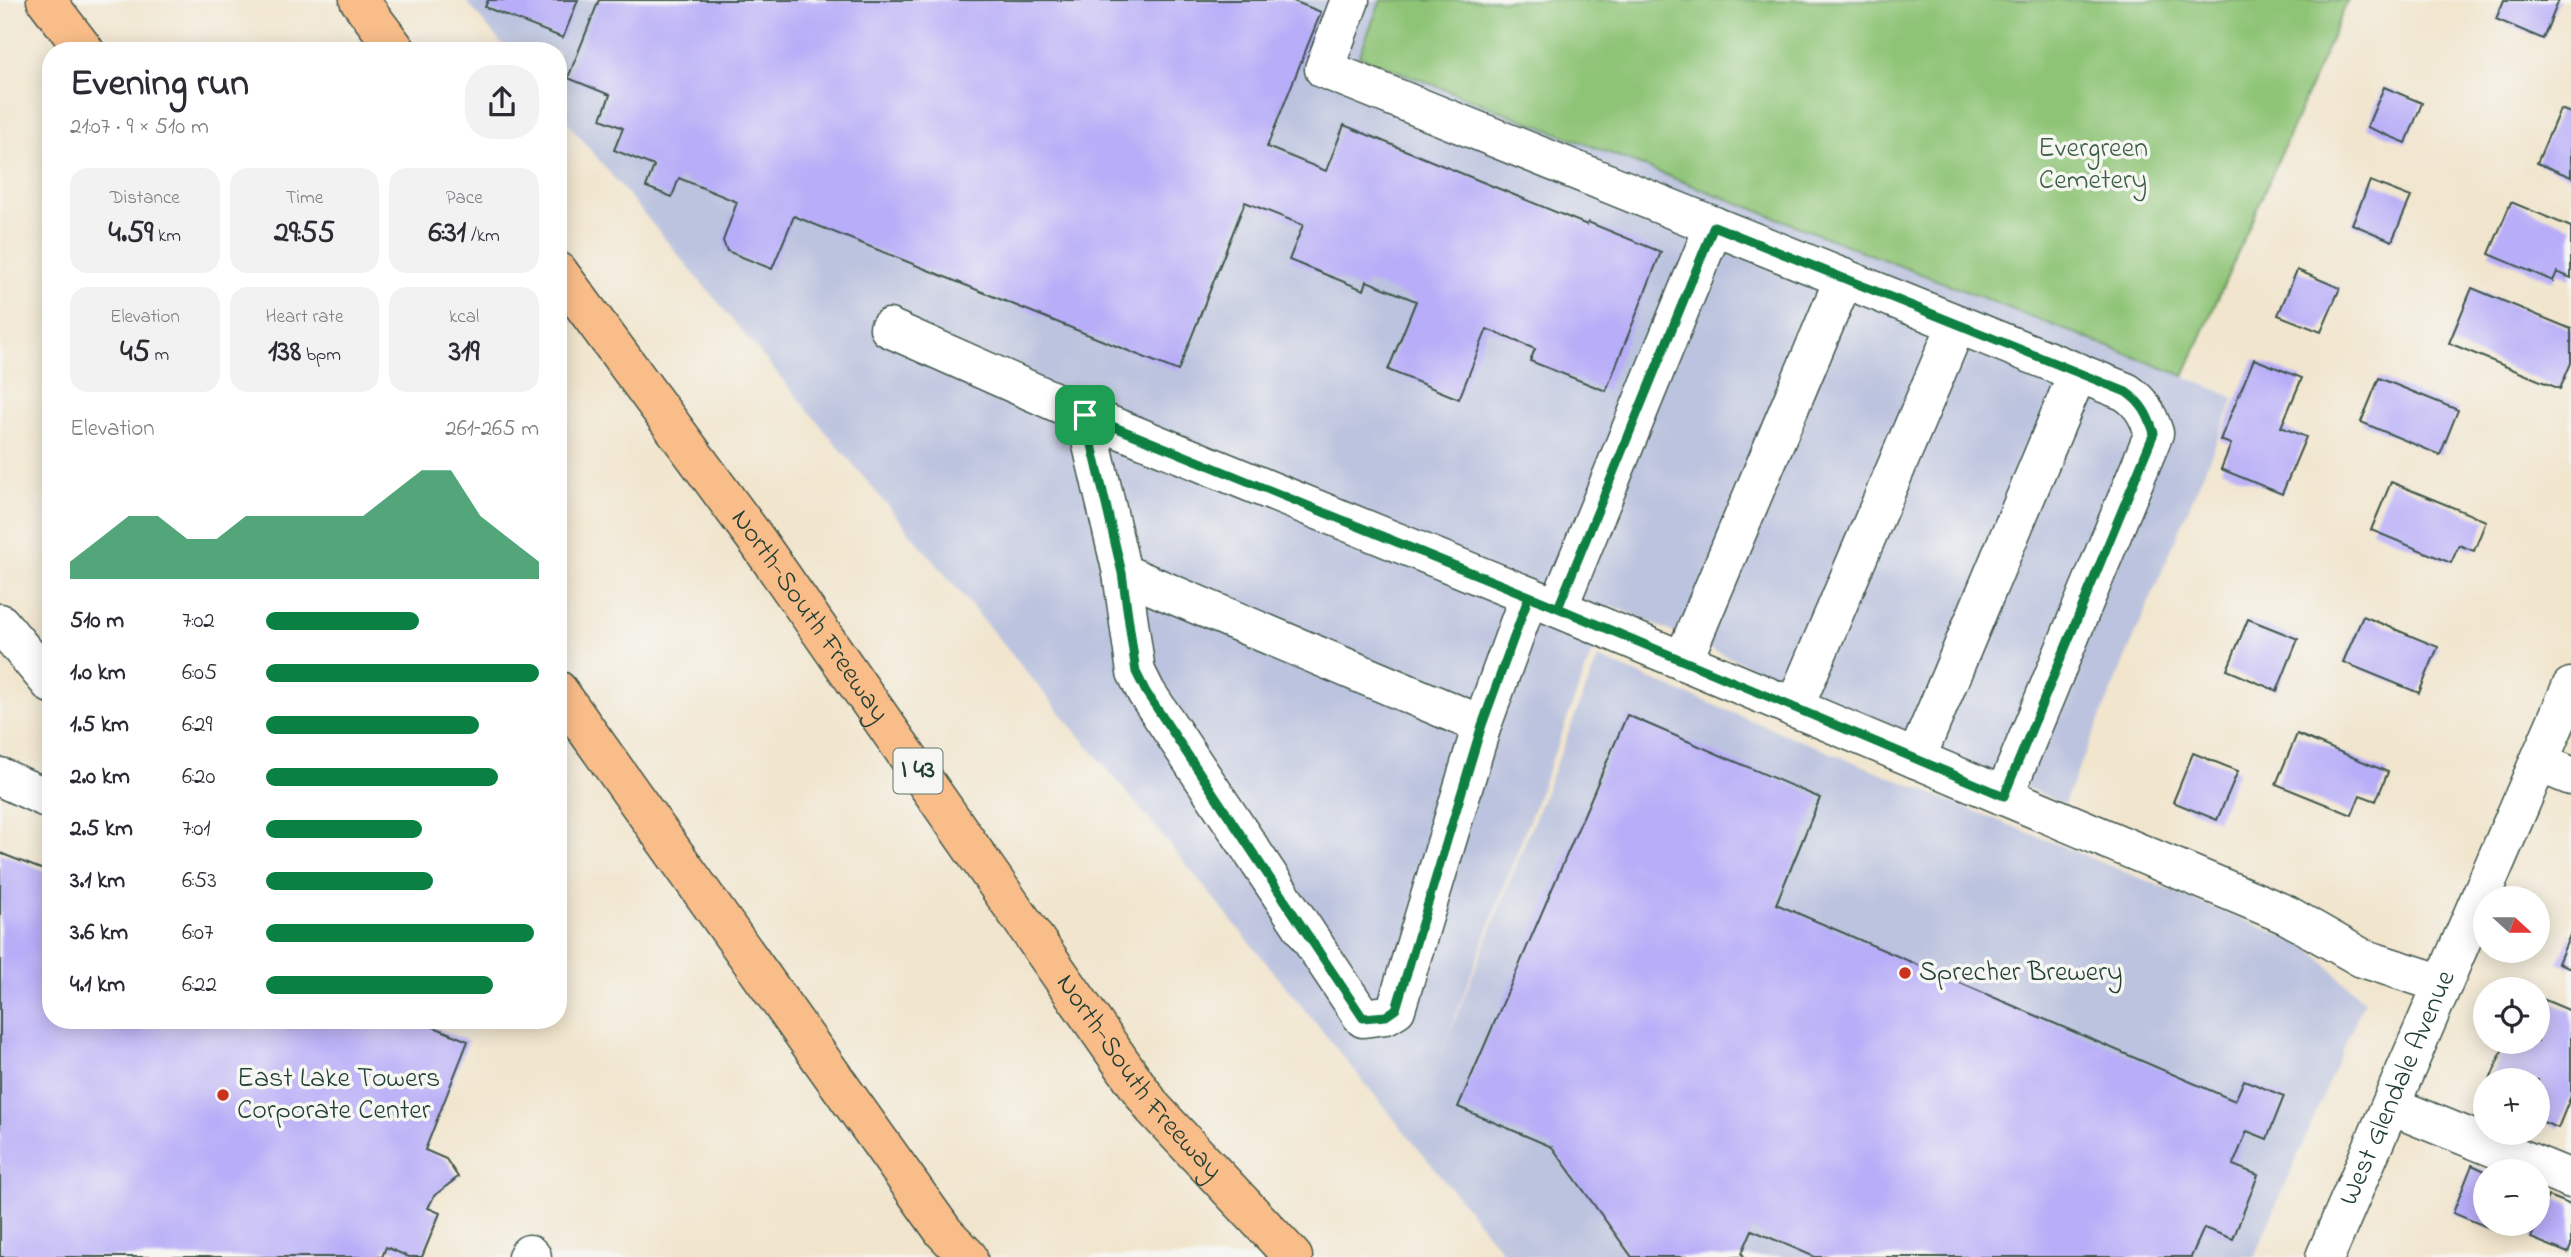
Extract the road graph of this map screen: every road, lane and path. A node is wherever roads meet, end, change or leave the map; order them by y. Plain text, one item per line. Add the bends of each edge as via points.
1 (46, 0) edge
2 (359, 0) edge
3 (1350, 0) edge
4 (78, 42) edge
5 (390, 42) edge
6 (1714, 226) junction
7 (1844, 278) junction
8 (567, 283) edge
9 (1956, 324) junction
10 (889, 328) dead end
11 (2078, 372) junction
12 (1085, 415) junction
13 (1122, 573) junction
14 (1543, 602) junction
15 (0, 623) edge
16 (1683, 661) junction
17 (42, 673) edge
18 (2571, 687) edge
19 (567, 703) edge
20 (1794, 708) junction
21 (1482, 725) junction
22 (1916, 759) junction
23 (2555, 769) edge
24 (0, 777) edge
25 (42, 796) edge
26 (2004, 796) junction
27 (2443, 984) junction
28 (2391, 1105) junction
29 (2571, 1179) edge
30 (957, 1249) edge
31 (1293, 1257) edge
32 (2325, 1257) edge

1 - 4 highway
2 - 5 highway
3 - 6 street via 1324,69
6 - 7 street
6 - 14 street
7 - 9 street
7 - 16 street
8 - 31 highway, North-South Freeway / I 43 via 758,542 1153,1108
9 - 11 street
9 - 20 street
10 - 12 street
11 - 22 street
11 - 26 street via 2138,400 2154,433
12 - 13 street
12 - 14 street
13 - 21 street
13 - 21 street via 1136,672 1146,692 1363,1018 1386,1016 1396,1009
14 - 16 street
14 - 21 street
15 - 17 street
16 - 20 street
18 - 23 street, West Glendale Avenue
19 - 30 highway
20 - 22 street
22 - 26 street
23 - 27 street, West Glendale Avenue
24 - 25 street
26 - 27 street via 2287,915 2362,958
27 - 28 street, West Glendale Avenue
28 - 29 street
28 - 32 street, West Glendale Avenue

